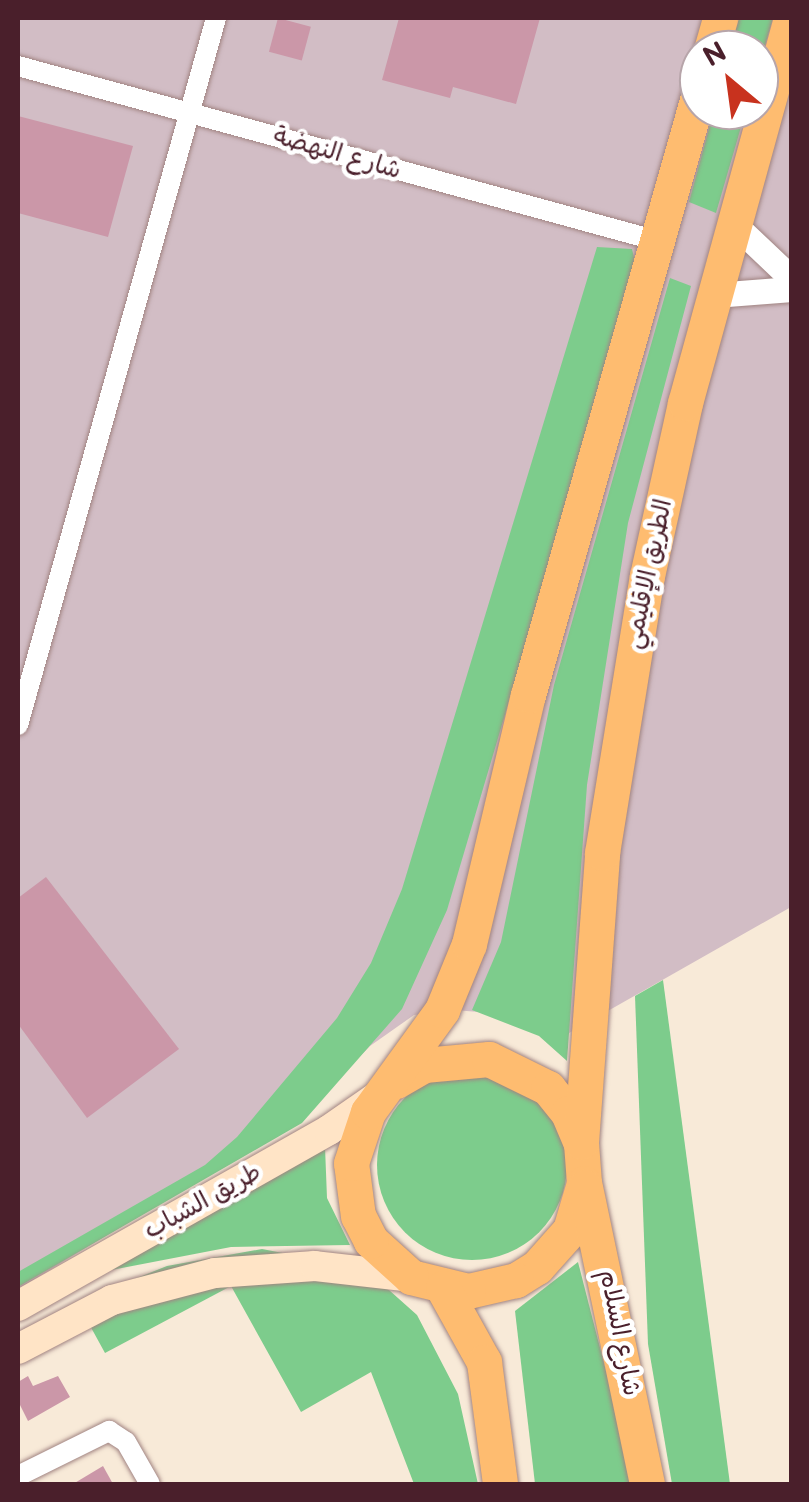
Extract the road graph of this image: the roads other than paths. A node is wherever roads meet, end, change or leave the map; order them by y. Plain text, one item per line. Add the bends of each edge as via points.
1 (216, 18) edge
2 (790, 18) edge
3 (18, 66) edge
4 (189, 112) junction
5 (689, 130) edge
6 (732, 222) junction
7 (658, 241) junction
8 (792, 279) edge
9 (792, 289) edge
10 (714, 295) junction
11 (18, 725) edge
12 (390, 1086) junction
13 (581, 1144) junction
14 (584, 1184) junction
15 (427, 1282) junction
16 (18, 1306) edge
17 (18, 1349) edge
18 (18, 1476) edge
19 (150, 1484) edge
20 (500, 1484) edge
21 (647, 1484) edge

1 - 4 street
2 - 6 highway, الطريق الإقليمي
3 - 4 street, شارع النهضة
4 - 7 street, شارع النهضة
4 - 11 street
5 - 7 highway
6 - 8 street
6 - 10 highway, الطريق الإقليمي
7 - 12 highway via 528,696 470,944 442,1010
9 - 10 street
10 - 13 highway, الطريق الإقليمي via 646,576 620,720 600,870
12 - 13 highway via 424,1065 490,1058 548,1088
12 - 15 highway via 356,1137 352,1190 371,1240
12 - 16 main road, طريق الشباب via 329,1130
13 - 14 highway
14 - 15 highway via 570,1230 537,1267 492,1288
14 - 21 highway, شارع السلام
15 - 17 main road via 315,1266 191,1277 112,1300
15 - 20 highway via 484,1362
18 - 19 street via 109,1431 126,1442

